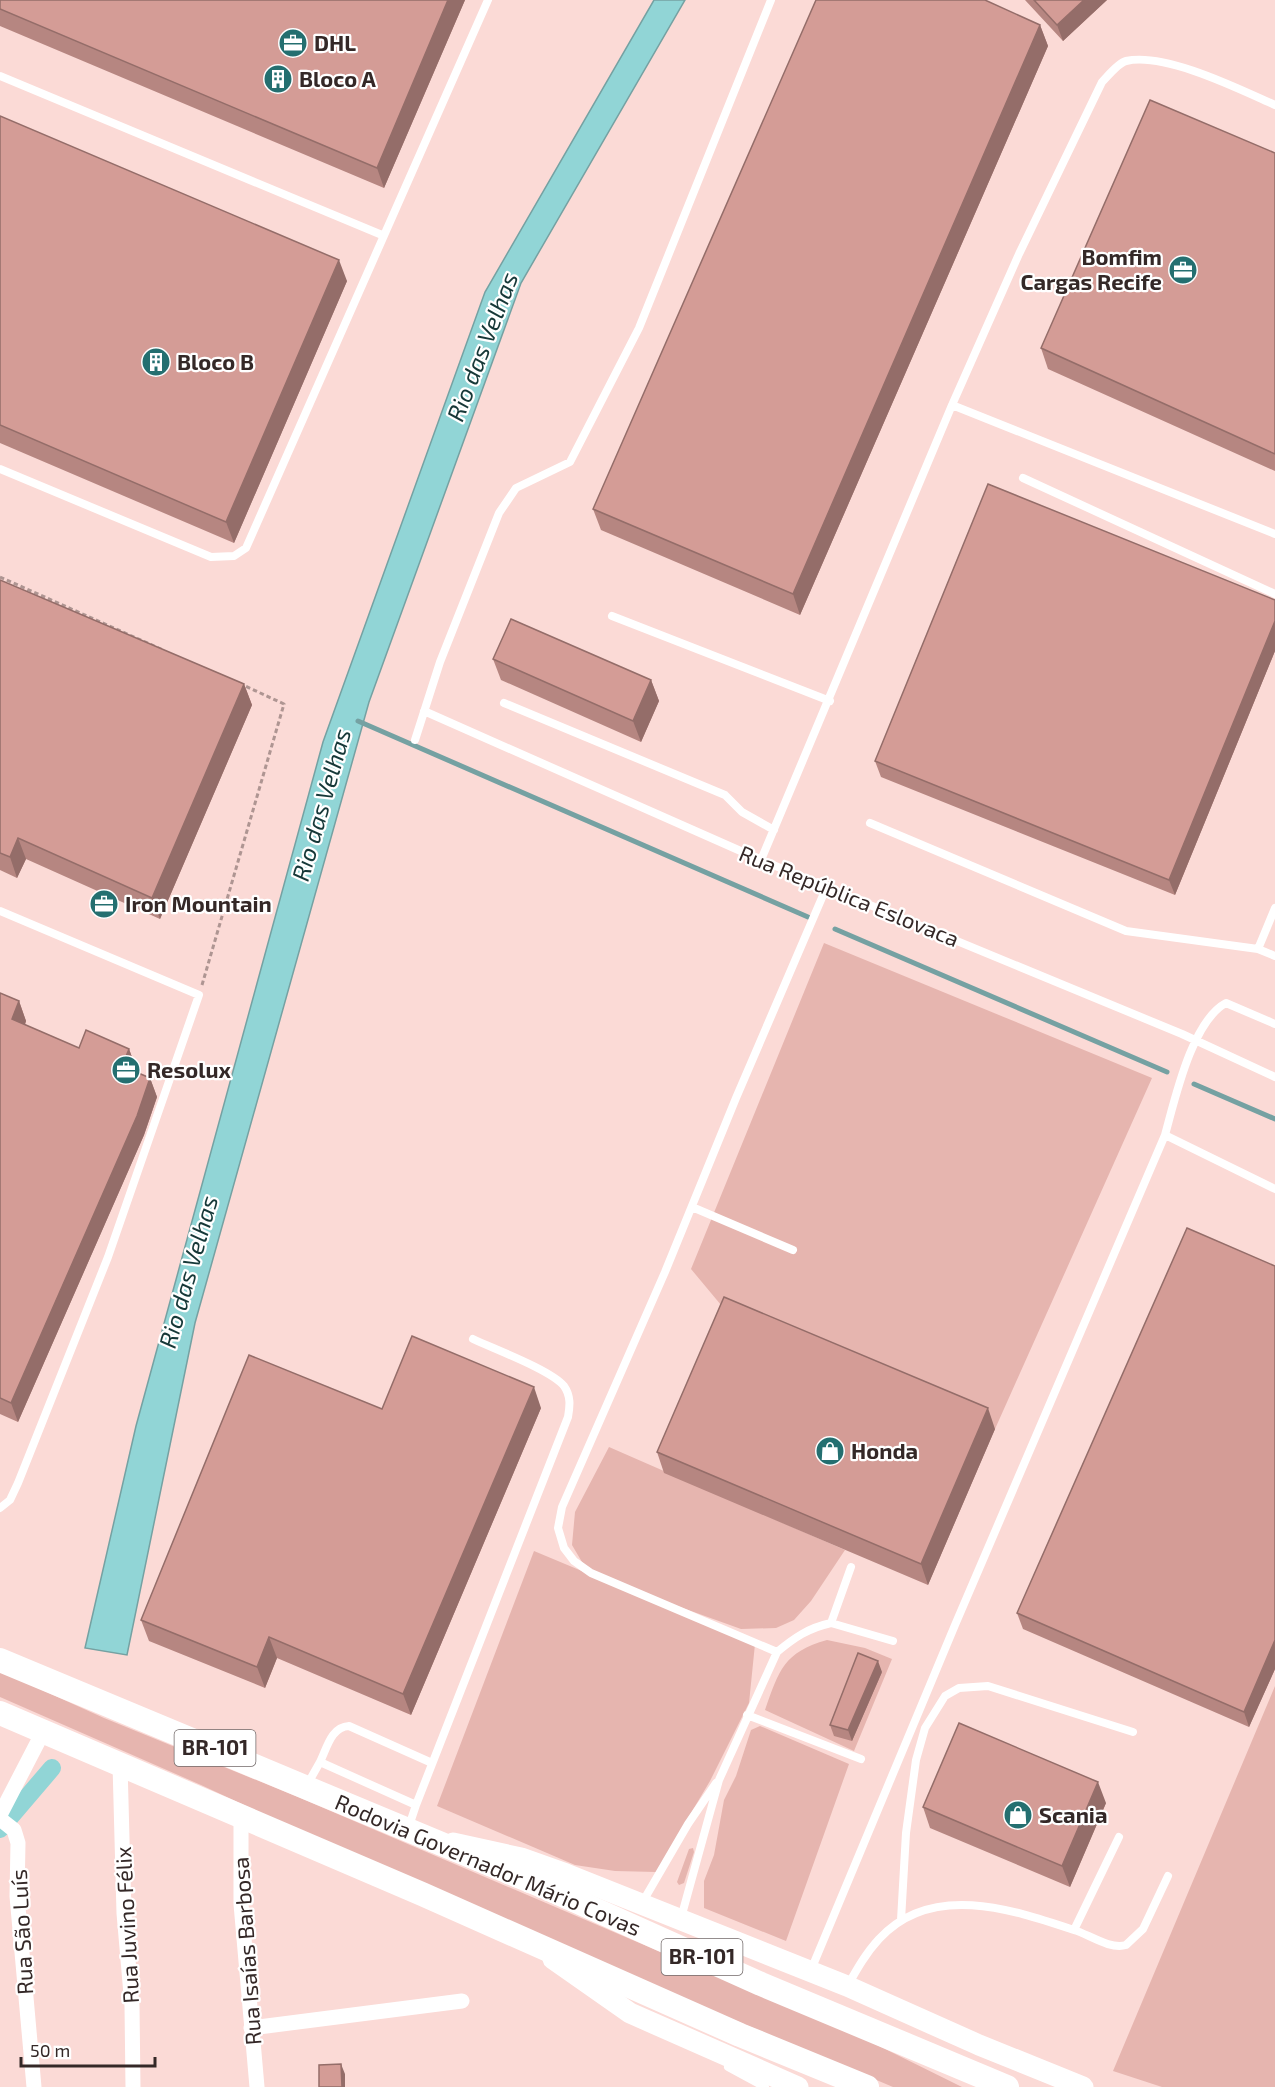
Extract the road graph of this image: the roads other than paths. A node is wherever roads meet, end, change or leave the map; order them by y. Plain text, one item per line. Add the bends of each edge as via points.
1 (488, 0) edge
2 (771, 0) edge
3 (0, 76) edge
4 (1275, 105) edge
5 (382, 235) junction
6 (952, 405) junction
7 (0, 469) edge
8 (1023, 478) dead end
9 (1275, 534) edge
10 (1275, 594) edge
11 (612, 616) dead end
12 (830, 701) junction
13 (504, 703) dead end
14 (424, 711) junction
15 (415, 740) dead end
16 (870, 823) dead end
17 (774, 830) junction
18 (761, 860) junction
19 (827, 886) junction
20 (1275, 908) edge
21 (0, 911) edge
22 (1258, 948) junction
23 (1275, 956) edge
24 (1275, 1024) edge
25 (1197, 1040) junction
26 (1275, 1077) edge
27 (1165, 1135) junction
28 (1275, 1189) edge
29 (692, 1207) junction
30 (793, 1250) dead end
31 (473, 1339) dead end
32 (0, 1508) edge
33 (851, 1567) dead end
34 (831, 1623) junction
35 (893, 1641) dead end
36 (777, 1652) junction
37 (0, 1660) edge
38 (0, 1713) edge
39 (747, 1714) junction
40 (43, 1732) junction
41 (1133, 1732) dead end
42 (861, 1759) dead end
43 (320, 1762) junction
44 (432, 1763) junction
45 (120, 1764) junction
46 (719, 1780) junction
47 (306, 1787) junction
48 (416, 1804) junction
49 (240, 1816) junction
50 (3, 1820) edge
51 (418, 1835) junction
52 (1119, 1837) dead end
53 (1168, 1876) dead end
54 (641, 1904) junction
55 (681, 1919) junction
56 (902, 1920) junction
57 (1074, 1930) junction
58 (524, 1939) junction
59 (811, 1972) junction
60 (847, 1986) junction
61 (462, 2001) dead end
62 (630, 2013) junction
63 (251, 2028) junction
64 (34, 2087) edge
65 (133, 2087) edge
66 (256, 2087) edge
67 (765, 2087) edge
68 (798, 2087) edge
69 (867, 2087) edge
70 (1007, 2087) edge
71 (1083, 2087) edge

1 - 5 lane
2 - 14 lane via 639,328 606,398 570,462 516,488 499,513
3 - 5 lane
4 - 6 lane via 1216,79 1155,60 1124,62 1102,82
5 - 7 lane via 246,548 234,556 211,557
6 - 9 lane
6 - 12 lane
8 - 10 lane
11 - 12 lane
12 - 17 lane
13 - 17 lane via 725,795 742,812
14 - 15 lane
14 - 18 lane, Rua República Eslovaca
16 - 22 lane via 1126,931
17 - 18 lane
18 - 19 lane, Rua República Eslovaca
19 - 25 lane, Rua República Eslovaca
19 - 29 lane
20 - 22 lane
21 - 32 lane via 199,995 108,1257 18,1483 10,1500
22 - 23 lane
24 - 25 lane via 1226,1003 1206,1022
25 - 26 lane, Rua República Eslovaca
25 - 27 lane
27 - 28 lane
27 - 59 lane
29 - 30 lane
29 - 36 lane via 575,1472 562,1507 559,1537 574,1561 591,1573
31 - 44 lane via 552,1377 564,1387 571,1401
33 - 34 lane
34 - 35 lane
34 - 36 lane via 795,1637
36 - 39 lane
37 - 47 highway, Rodovia Governador Mário Covas / BR-101
38 - 40 highway, BR-101
39 - 42 lane
39 - 46 lane
40 - 45 highway, BR-101
40 - 50 street
41 - 56 lane via 988,1686 959,1688 945,1696 928,1721 916,1760 906,1833
43 - 44 lane via 334,1732 349,1726
43 - 47 lane
43 - 48 lane
44 - 48 lane
45 - 49 highway, BR-101
45 - 65 street, Rua Juvino Félix
46 - 54 lane
46 - 55 lane
47 - 51 highway, Rodovia Governador Mário Covas / BR-101
48 - 51 lane
49 - 58 highway, BR-101
49 - 63 street, Rua Isaías Barbosa via 241,1904
50 - 64 street, Rua São Luís via 14,1830 18,1844 17,1896
51 - 54 main road via 521,1858
51 - 70 highway, Rodovia Governador Mário Covas / BR-101
52 - 57 lane
53 - 57 lane via 1143,1929 1131,1943 1121,1947
54 - 55 main road
55 - 59 main road
56 - 57 lane via 936,1905 974,1905
56 - 60 lane via 878,1939
58 - 62 main road
58 - 69 highway, BR-101
59 - 60 main road
60 - 71 main road
61 - 63 street
62 - 67 lane
62 - 68 main road
63 - 66 street, Rua Isaías Barbosa

